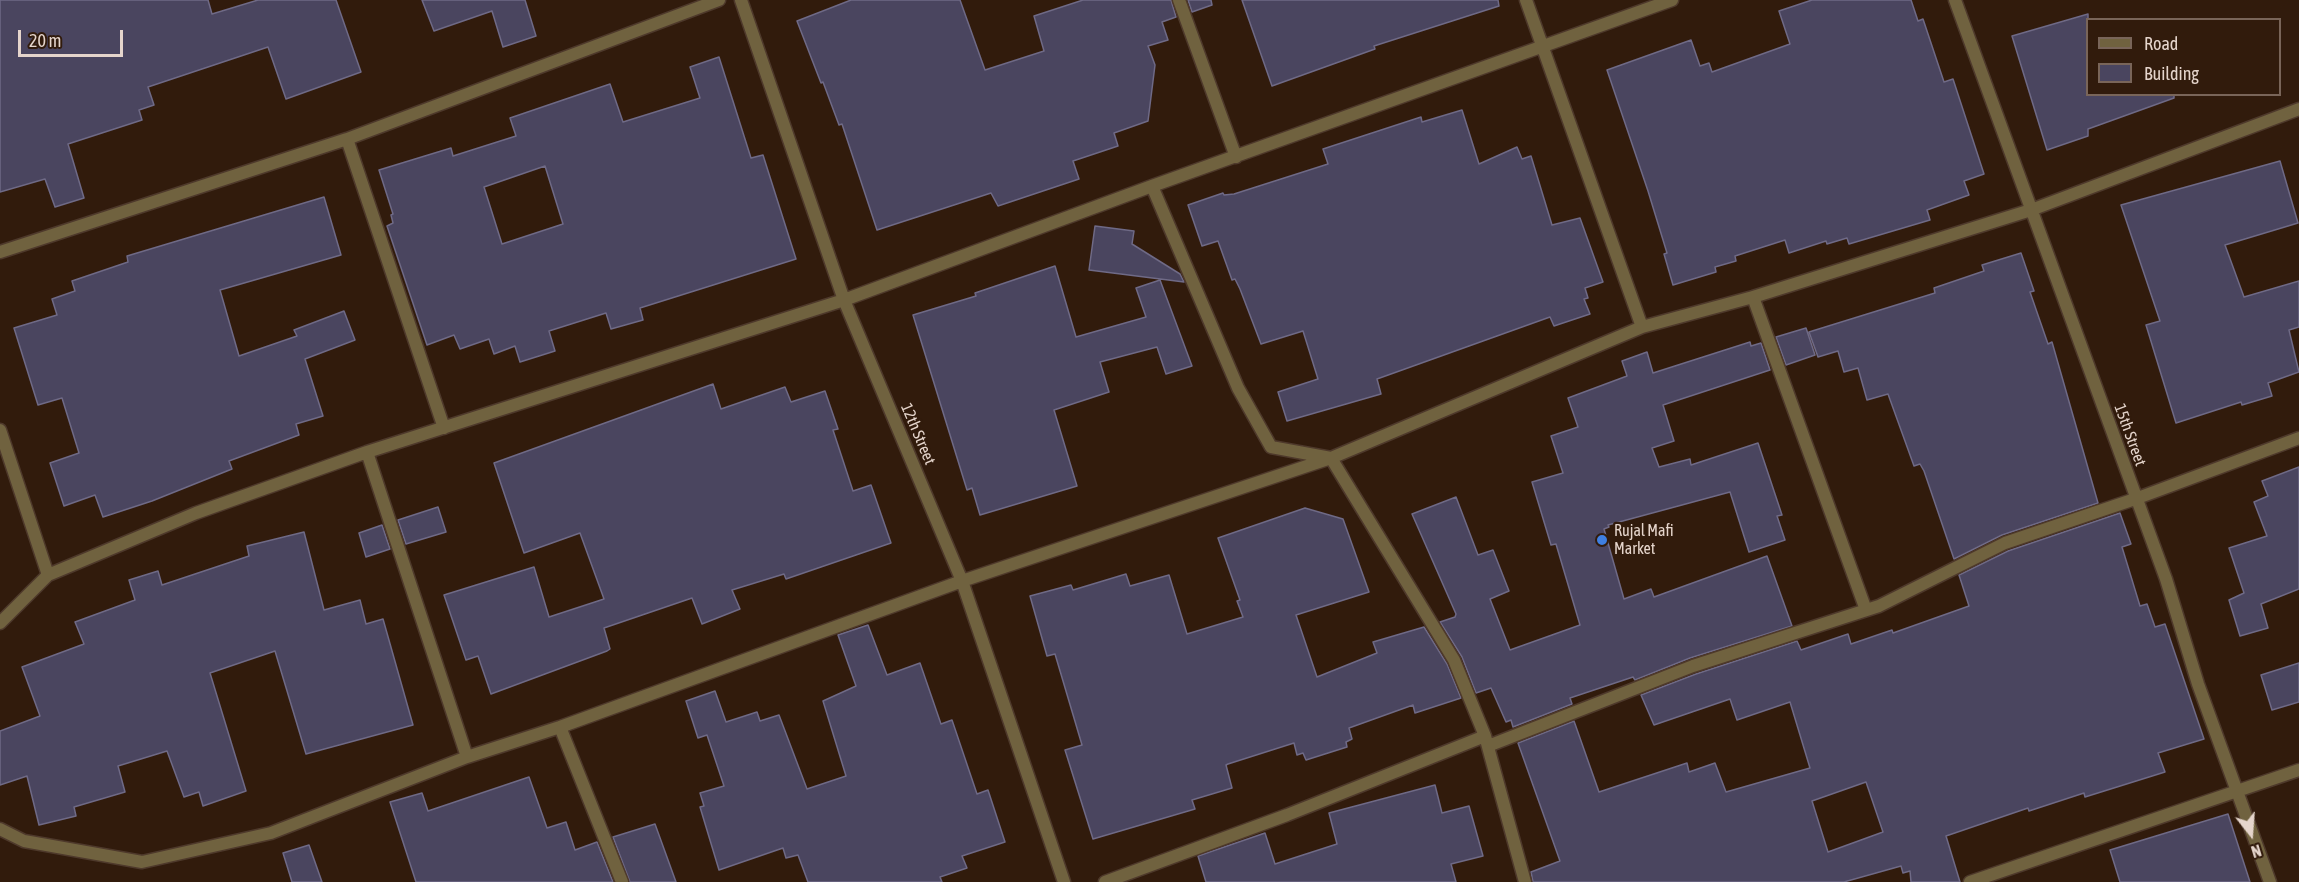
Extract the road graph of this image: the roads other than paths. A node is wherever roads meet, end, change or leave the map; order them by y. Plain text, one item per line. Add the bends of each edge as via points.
1 (719, 0) edge
2 (741, 0) edge
3 (1179, 0) edge
4 (1526, 0) edge
5 (1672, 0) edge
6 (1955, 0) edge
7 (1543, 47) junction
8 (2299, 109) edge
9 (347, 139) junction
10 (1236, 157) junction
11 (1152, 186) junction
12 (2031, 210) junction
13 (0, 252) edge
14 (1753, 297) junction
15 (844, 300) junction
16 (1642, 327) junction
17 (444, 428) junction
18 (0, 430) edge
19 (2299, 438) edge
20 (368, 452) junction
21 (1331, 458) junction
22 (2135, 499) junction
23 (48, 575) junction
24 (962, 581) junction
25 (1866, 610) junction
26 (0, 623) edge
27 (560, 727) junction
28 (1487, 741) junction
29 (467, 757) junction
30 (2299, 770) edge
31 (2239, 792) junction
32 (0, 829) edge
33 (622, 882) edge
34 (1064, 882) edge
35 (1105, 882) edge
36 (1525, 882) edge
37 (1970, 882) edge
38 (2270, 882) edge

1 - 9 street
2 - 15 street, 12th Street
3 - 10 street
4 - 7 street
5 - 7 street
6 - 12 street, 15th Street
7 - 10 street
7 - 16 street
8 - 12 street
9 - 13 street
9 - 17 street
10 - 11 street
11 - 15 street
11 - 21 street via 1238,388 1271,447
12 - 14 street
12 - 22 street, 15th Street
14 - 16 street
14 - 25 street
15 - 17 street
15 - 24 street, 12th Street
16 - 21 street
17 - 20 street
18 - 23 street
19 - 22 street
20 - 23 street via 196,513
20 - 29 street
21 - 24 street
21 - 28 street via 1454,660
22 - 25 street via 2005,543
22 - 31 street, 15th Street
23 - 26 street
24 - 27 street
24 - 34 street, 12th Street
25 - 28 street via 1693,666
27 - 29 street
27 - 33 street
28 - 35 street
28 - 36 street
29 - 32 street via 271,833 142,862 24,841
30 - 31 street
31 - 37 street
31 - 38 street, 15th Street

